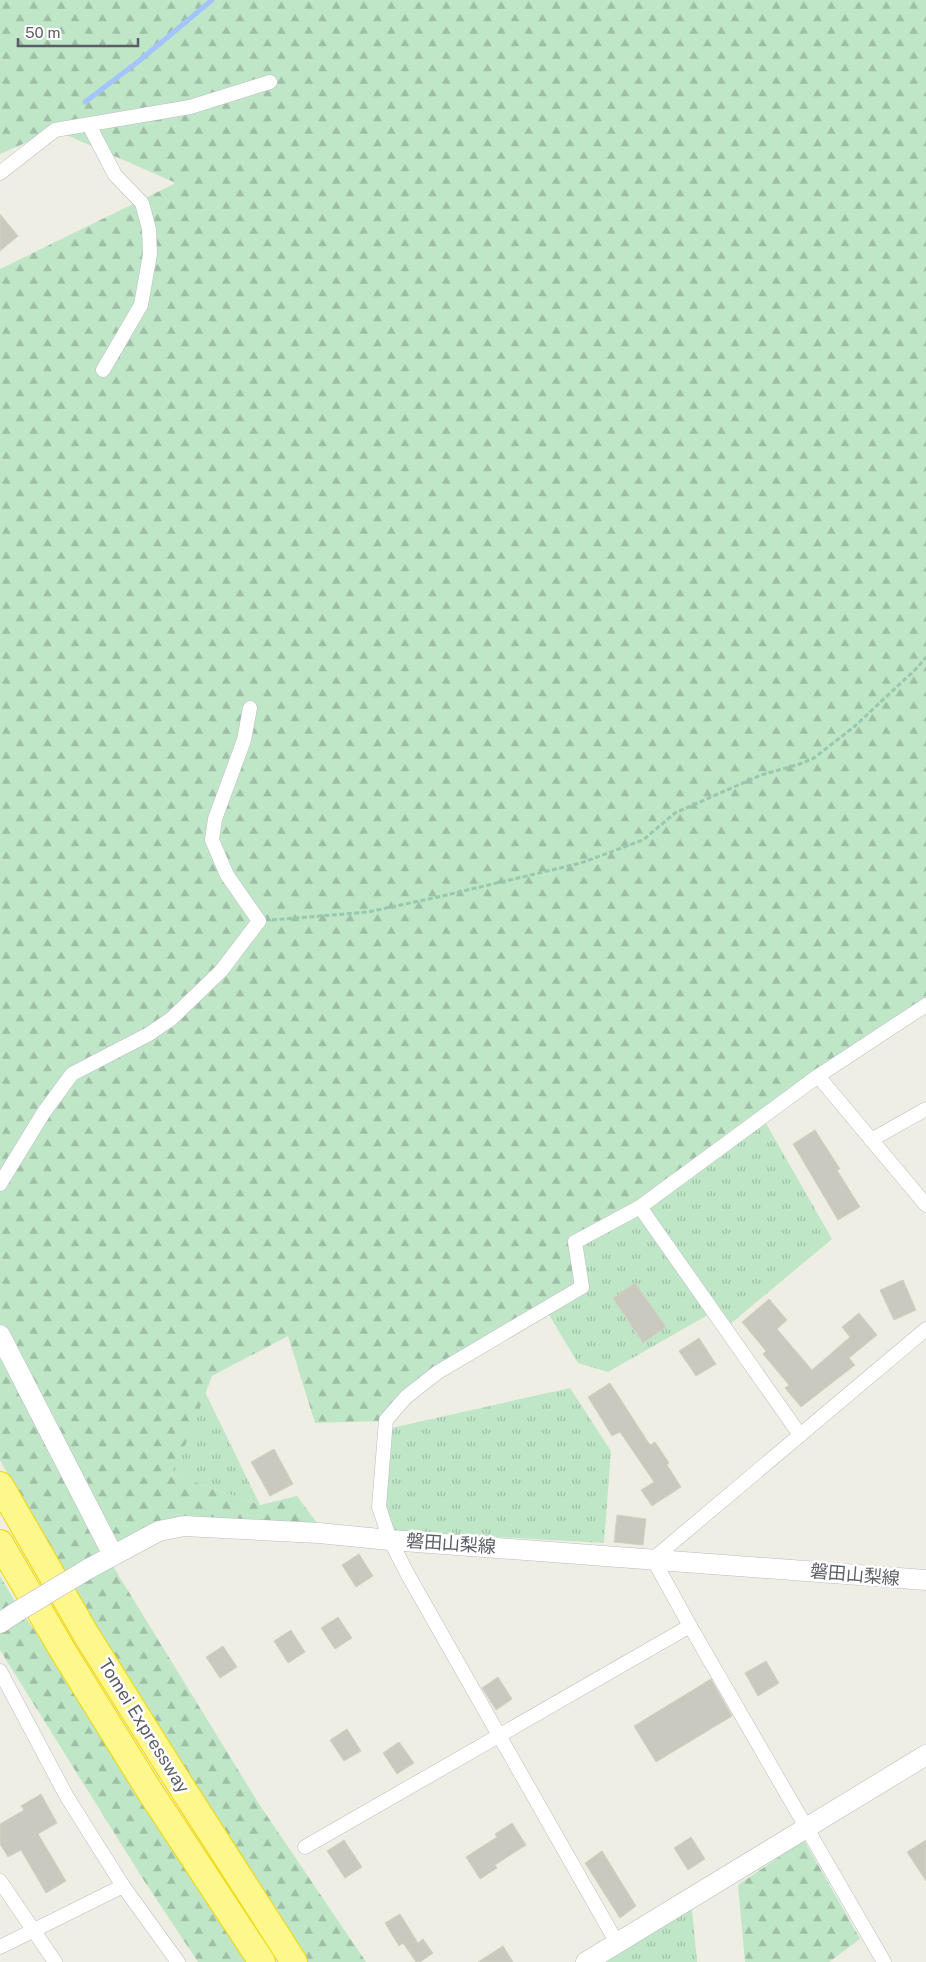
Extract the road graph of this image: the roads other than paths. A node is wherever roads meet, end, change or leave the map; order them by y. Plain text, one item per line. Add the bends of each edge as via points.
1 (270, 82) dead end
2 (89, 125) junction
3 (0, 173) edge
4 (103, 370) dead end
5 (250, 708) dead end
6 (926, 1006) edge
7 (818, 1076) junction
8 (926, 1109) edge
9 (871, 1140) junction
10 (0, 1184) edge
11 (926, 1205) edge
12 (640, 1207) junction
13 (926, 1330) edge
14 (0, 1335) edge
15 (800, 1435) junction
16 (0, 1485) edge
17 (390, 1540) junction
18 (0, 1543) edge
19 (113, 1555) junction
20 (654, 1559) junction
21 (922, 1576) edge
22 (8, 1618) edge
23 (690, 1626) junction
24 (0, 1671) edge
25 (500, 1736) junction
26 (926, 1755) edge
27 (806, 1829) junction
28 (305, 1847) dead end
29 (0, 1881) edge
30 (123, 1886) junction
31 (34, 1930) junction
32 (617, 1943) junction
33 (0, 1947) edge
34 (55, 1962) edge
35 (178, 1962) edge
36 (262, 1962) edge
37 (294, 1962) edge
38 (586, 1962) edge
39 (884, 1962) edge

1 - 2 street via 190,107
2 - 3 street via 55,130
2 - 4 street via 115,175 142,203 149,229 150,254 141,306
5 - 10 street via 244,740 216,818 212,840 227,875 259,921 221,971 170,1019 149,1034 72,1074 44,1112
6 - 7 street
7 - 9 street
7 - 12 street
8 - 9 street
9 - 11 street
12 - 15 street
12 - 17 street via 575,1242 582,1287 438,1372 406,1397 386,1420 379,1507
13 - 15 street
14 - 19 main road
15 - 20 street
16 - 37 highway, Tomei Expressway via 87,1636
17 - 19 main road, 磐田山梨線 via 184,1526 159,1532
17 - 20 main road, 磐田山梨線
17 - 25 street
18 - 36 highway, Tomei Expressway via 144,1782
19 - 22 main road, 磐田山梨線, bridge
20 - 21 main road, 磐田山梨線
20 - 23 street
23 - 25 street
23 - 27 street
24 - 30 street via 67,1797
25 - 28 street
25 - 32 street
26 - 27 main road
27 - 32 main road
27 - 39 street
29 - 31 street
30 - 31 street
30 - 35 street
31 - 33 street
31 - 34 street
32 - 38 main road

